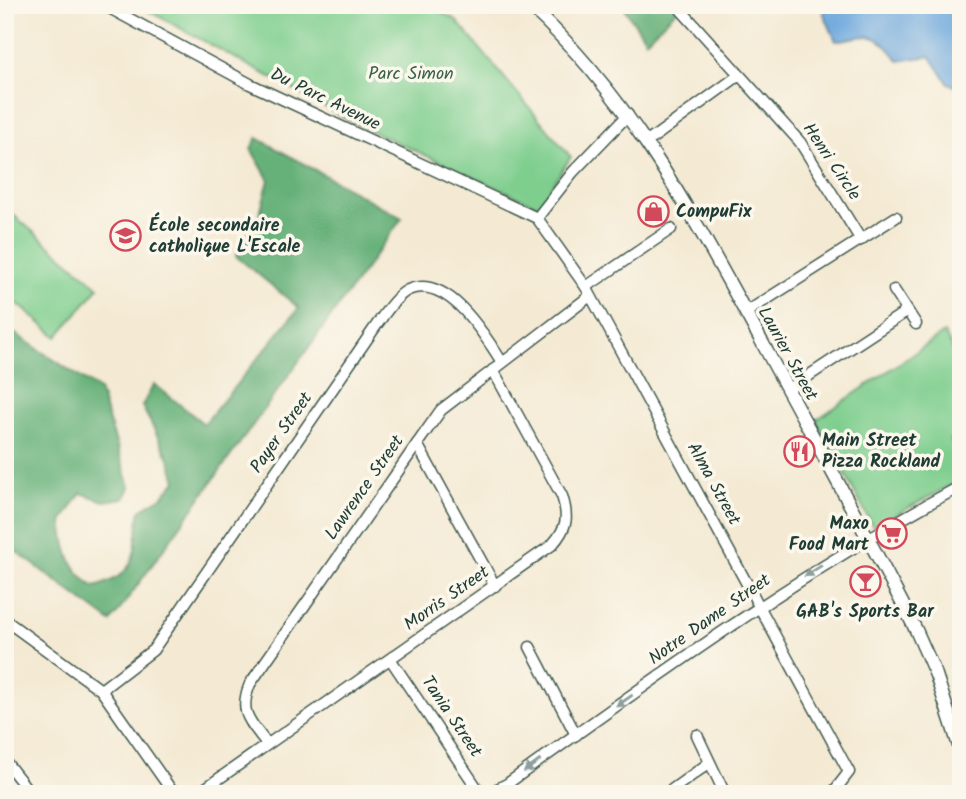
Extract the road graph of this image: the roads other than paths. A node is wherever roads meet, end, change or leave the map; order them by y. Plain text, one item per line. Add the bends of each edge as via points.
1 (104, 5) edge
2 (529, 5) edge
3 (681, 10) dead end
4 (738, 76) junction
5 (628, 115) junction
6 (647, 142) junction
7 (896, 217) dead end
8 (537, 218) junction
9 (671, 229) dead end
10 (861, 240) junction
11 (894, 290) dead end
12 (588, 292) junction
13 (907, 311) junction
14 (746, 313) junction
15 (916, 324) dead end
16 (502, 362) junction
17 (493, 370) junction
18 (787, 390) junction
19 (417, 444) junction
20 (961, 486) edge
21 (867, 537) junction
22 (495, 586) junction
23 (759, 604) junction
24 (5, 620) edge
25 (530, 647) dead end
26 (391, 660) junction
27 (101, 690) junction
28 (576, 735) junction
29 (697, 735) dead end
30 (267, 744) junction
31 (961, 752) edge
32 (5, 761) edge
33 (709, 763) junction
34 (31, 794) edge
35 (174, 794) edge
36 (197, 794) edge
37 (481, 794) edge
38 (487, 794) edge
39 (666, 794) edge
40 (725, 794) edge
41 (832, 794) edge

1 - 8 street, Du Parc Avenue via 250,84
2 - 5 main road, Laurier Street via 583,57
3 - 4 street, Henri Circle
4 - 6 street
4 - 10 street, Henri Circle via 800,142
5 - 6 main road, Laurier Street
5 - 8 street
6 - 14 main road, Laurier Street
7 - 10 street
8 - 12 street, Alma Street
9 - 12 street, Lawrence Street
10 - 14 street
11 - 13 street
12 - 16 street, Lawrence Street
12 - 23 street, Alma Street
13 - 15 street
13 - 18 street
14 - 18 main road, Laurier Street
16 - 17 street, Lawrence Street
16 - 27 street, Payer Street via 459,305 443,293 408,290 378,323 153,650
17 - 19 street, Lawrence Street via 441,410
17 - 22 street, Morris Street via 568,514 565,530 552,545
18 - 21 main road, Laurier Street
19 - 22 street
19 - 30 street, Lawrence Street via 250,684 243,700 246,715
20 - 21 street, Notre Dame Street
21 -> 23 street, Notre Dame Street
21 - 31 main road, Laurier Street via 936,675
22 - 26 street, Morris Street
23 -> 28 street, Notre Dame Street
23 - 41 street, Alma Street via 849,772
24 - 27 street
25 - 28 street
26 - 30 street, Morris Street
26 - 37 street, Tania Street
27 - 35 street
28 -> 38 street, Notre Dame Street
29 - 33 street
30 - 36 street, Morris Street
32 - 34 street
33 - 39 street
33 - 40 street

